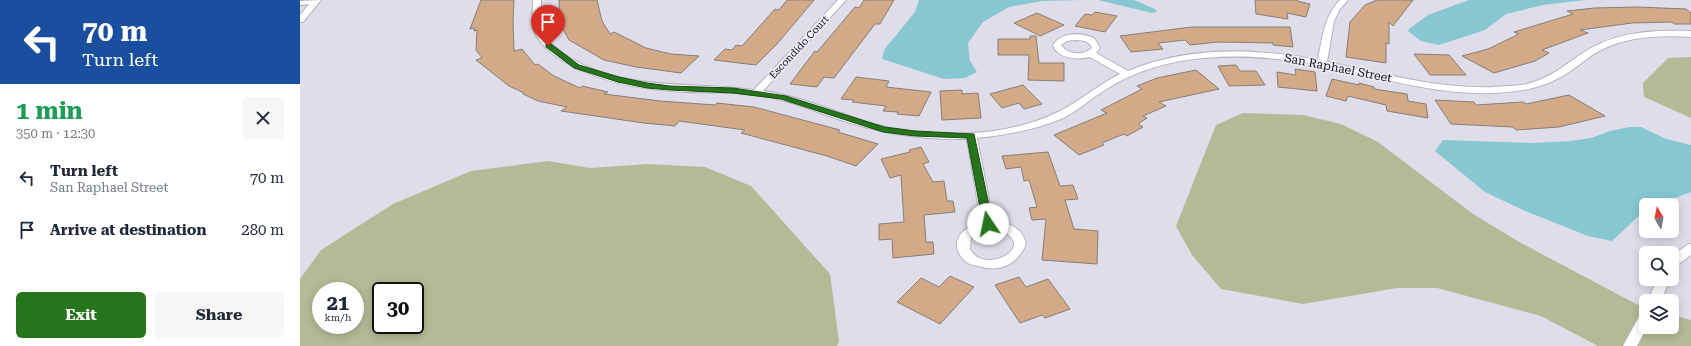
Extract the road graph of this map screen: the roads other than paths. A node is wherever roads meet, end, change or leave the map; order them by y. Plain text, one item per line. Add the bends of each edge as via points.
1 (316, 0) edge
2 (537, 0) edge
3 (842, 0) edge
4 (1330, 0) edge
5 (1343, 2) edge
6 (300, 3) edge
7 (300, 20) edge
8 (1691, 34) edge
9 (1090, 53) dead end
10 (1322, 63) junction
11 (1127, 74) junction
12 (756, 93) junction
13 (971, 135) junction
14 (988, 224) junction
15 (1691, 248) edge
16 (1679, 257) edge
17 (1639, 330) edge
18 (1630, 346) edge

1 - 6 street
1 - 7 street
2 - 12 street, San Raphael Street via 536,19 541,36 559,55 576,66 647,86
3 - 12 street, Escondido Court
4 - 5 street
5 - 10 street via 1336,8 1330,21
8 - 10 street, San Raphael Street via 1647,35 1608,43 1582,57 1564,72 1535,84 1515,88 1467,90 1432,87
9 - 11 street
10 - 11 street, San Raphael Street via 1299,58 1236,54 1178,58
11 - 13 street, San Raphael Street via 1057,116 1003,133
12 - 13 street, San Raphael Street via 783,97 883,129 915,134
13 - 14 street
14 - 14 street via 967,233 963,240 966,254 973,260 991,264 1011,259 1021,247 1018,235 1004,226
15 - 16 street
17 - 18 street

